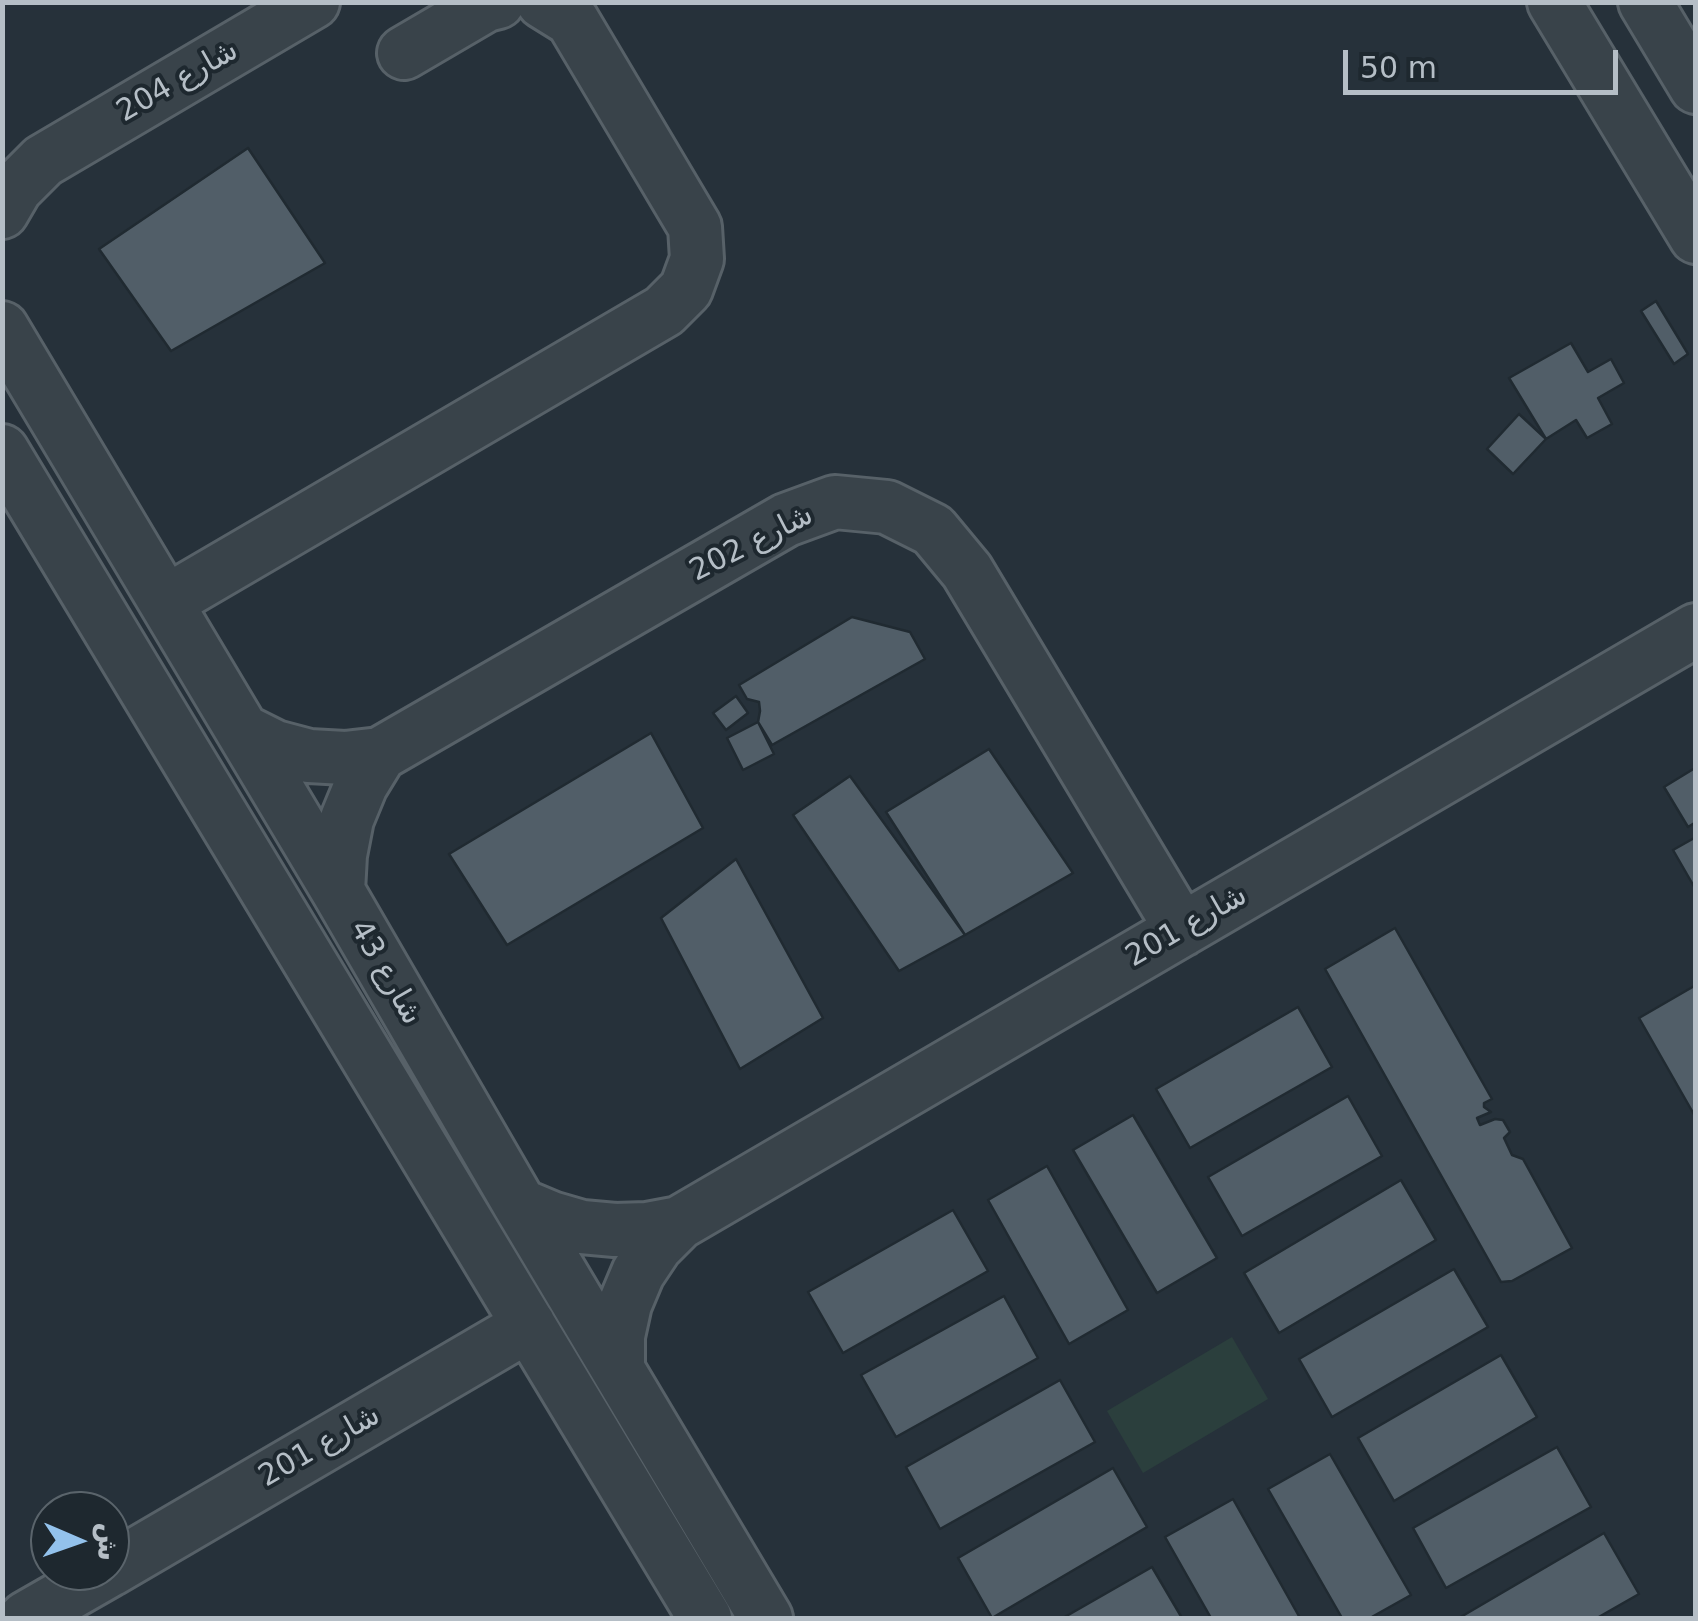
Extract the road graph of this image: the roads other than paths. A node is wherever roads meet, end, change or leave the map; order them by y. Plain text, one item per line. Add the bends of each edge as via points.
1 (313, 2) edge
2 (498, 2) edge
3 (543, 2) edge
4 (1554, 2) edge
5 (1645, 2) edge
6 (404, 53) dead end
7 (1690, 66) edge
8 (22, 163) edge
9 (2, 212) edge
10 (1696, 237) edge
11 (2, 328) edge
12 (2, 452) edge
13 (166, 602) junction
14 (1696, 630) edge
15 (243, 732) junction
16 (380, 754) junction
17 (338, 891) junction
18 (1182, 930) junction
19 (520, 1205) junction
20 (679, 1223) junction
21 (529, 1325) junction
22 (618, 1369) junction
23 (130, 1558) edge
24 (73, 1591) edge
25 (26, 1618) edge
26 (704, 1618) edge
27 (766, 1618) edge

1 - 8 street, شارع 204
2 - 6 street
3 - 13 street via 572,20 694,227 697,259 686,289 664,312
4 - 10 street
5 - 7 street
8 - 9 street, شارع 204
11 - 13 street, شارع 43
12 - 21 street, شارع 43
13 - 15 street, شارع 43
14 - 18 street, شارع 201
15 - 16 street, شارع 202 via 310,756
15 - 17 street, شارع 43
16 - 17 street via 347,819
16 - 18 street, شارع 202 via 786,520 835,502 887,506 933,530 966,571
17 - 19 street, شارع 43
18 - 20 street, شارع 201
19 - 20 street, شارع 201 via 582,1226 631,1230
19 - 22 street, شارع 43
20 - 22 street, شارع 201 via 638,1273 625,1304
21 - 23 street, شارع 201
21 - 26 street, شارع 43
22 - 27 street, شارع 43
24 - 25 street, شارع 201

